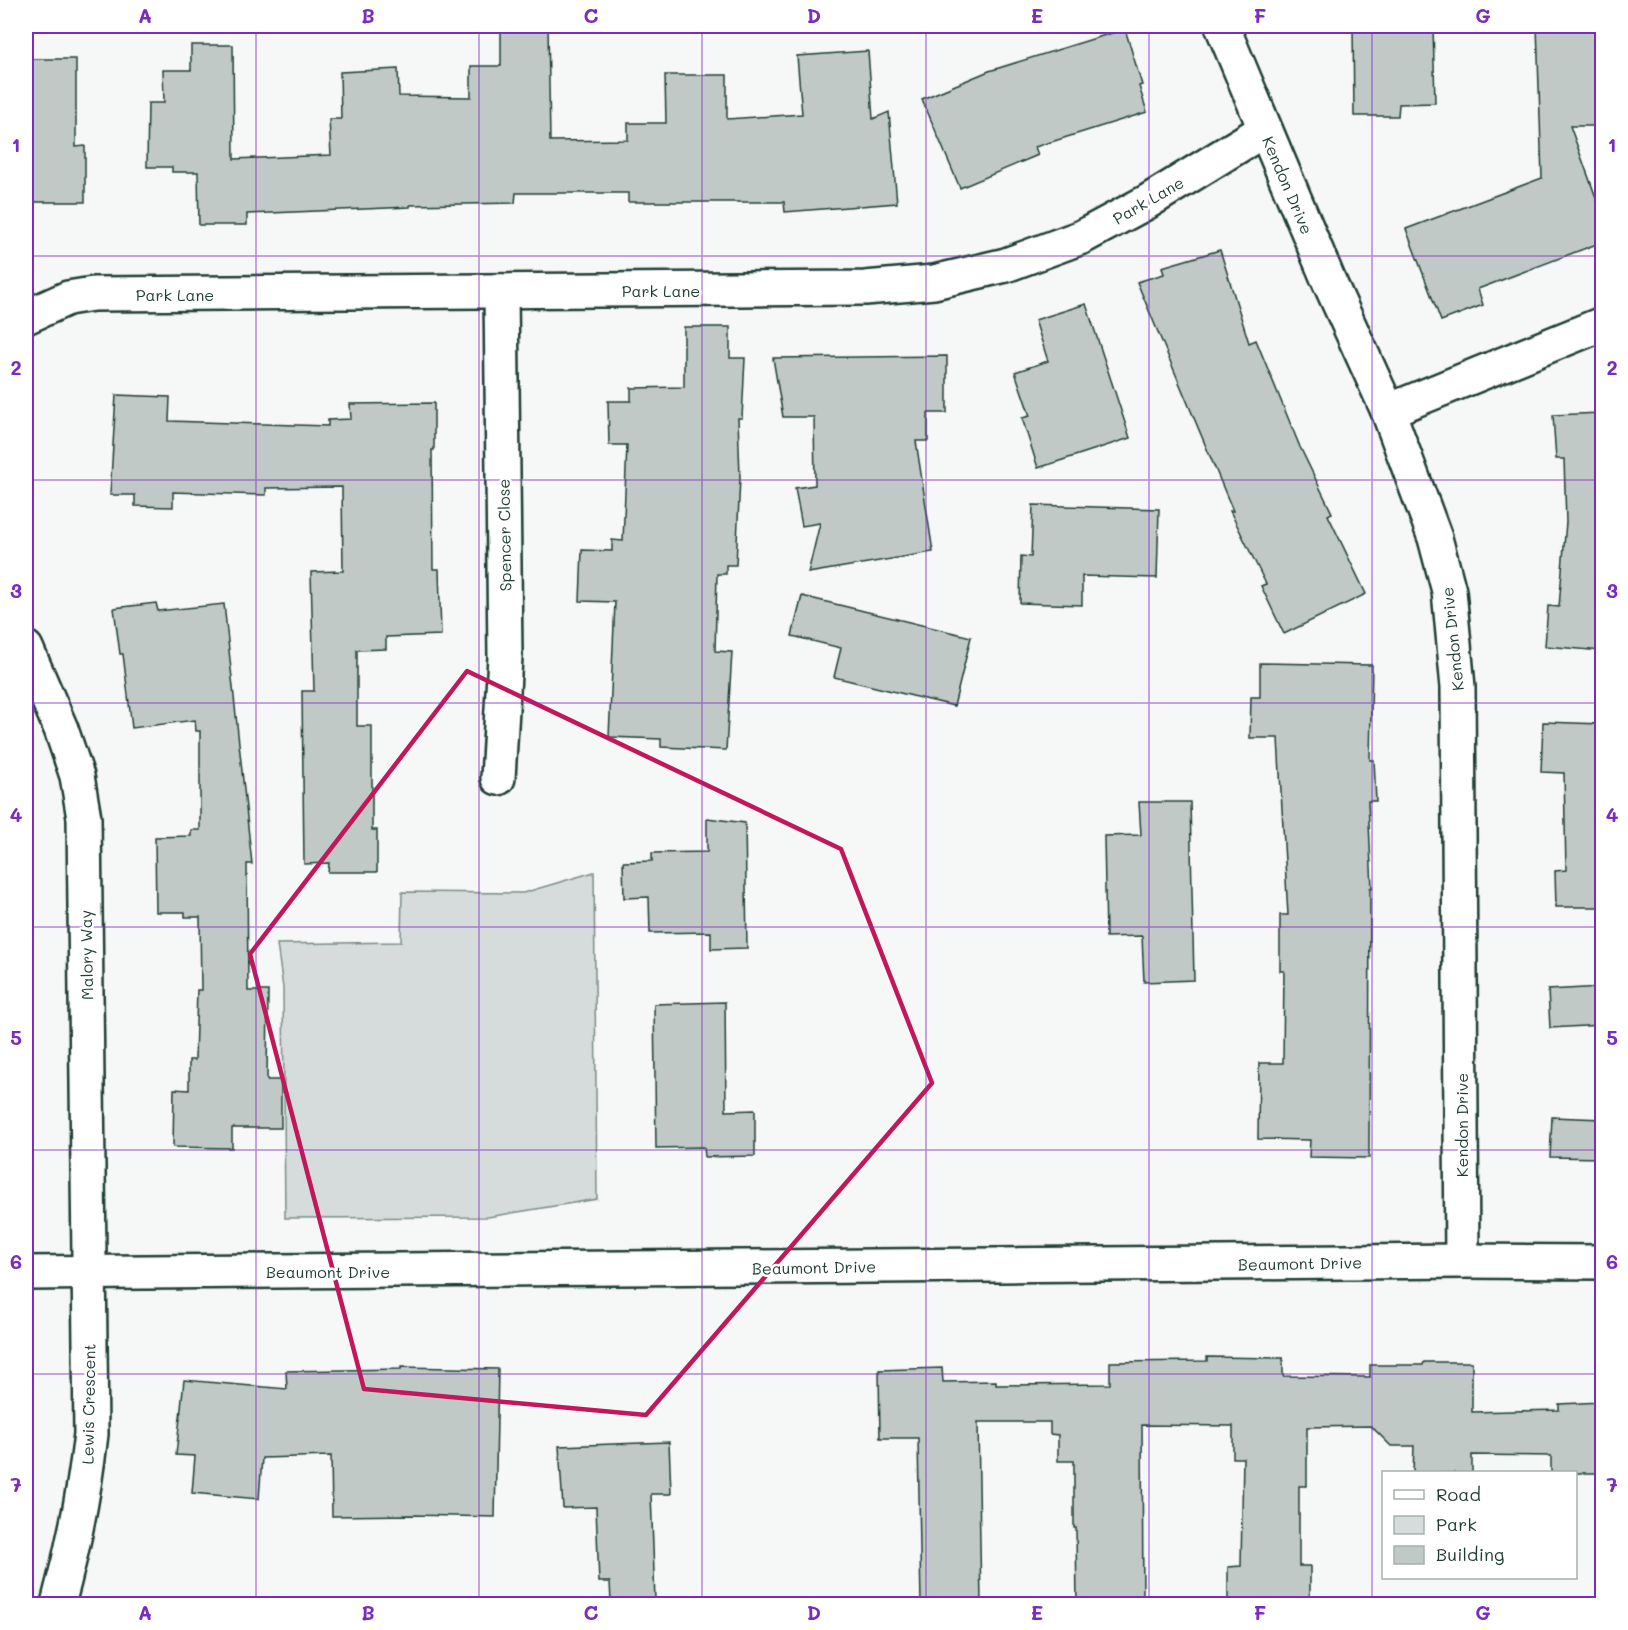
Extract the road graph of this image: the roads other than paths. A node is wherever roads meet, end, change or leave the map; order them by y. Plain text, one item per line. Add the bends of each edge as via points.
1 (1222, 26) edge
2 (1264, 130) junction
3 (501, 291) junction
4 (26, 317) edge
5 (1602, 324) edge
6 (1388, 411) junction
7 (26, 648) edge
8 (498, 778) dead end
9 (1462, 1261) junction
10 (1602, 1262) edge
11 (26, 1273) edge
12 (89, 1273) junction
13 (58, 1605) edge

1 - 2 street, Kendon Drive
2 - 3 street, Park Lane via 1148,202 1082,237 1006,265 934,282 865,288
2 - 6 street, Kendon Drive
3 - 4 street, Park Lane via 93,294 68,298
3 - 8 street, Spencer Close via 505,657
5 - 6 street
6 - 9 street, Kendon Drive via 1435,538 1449,591 1455,642
7 - 12 street, Malory Way via 61,729 77,776 84,818
9 - 10 street, Beaumont Drive
9 - 12 street, Beaumont Drive
11 - 12 street, Beaumont Drive
12 - 13 street, Lewis Crescent via 91,1434 82,1504

